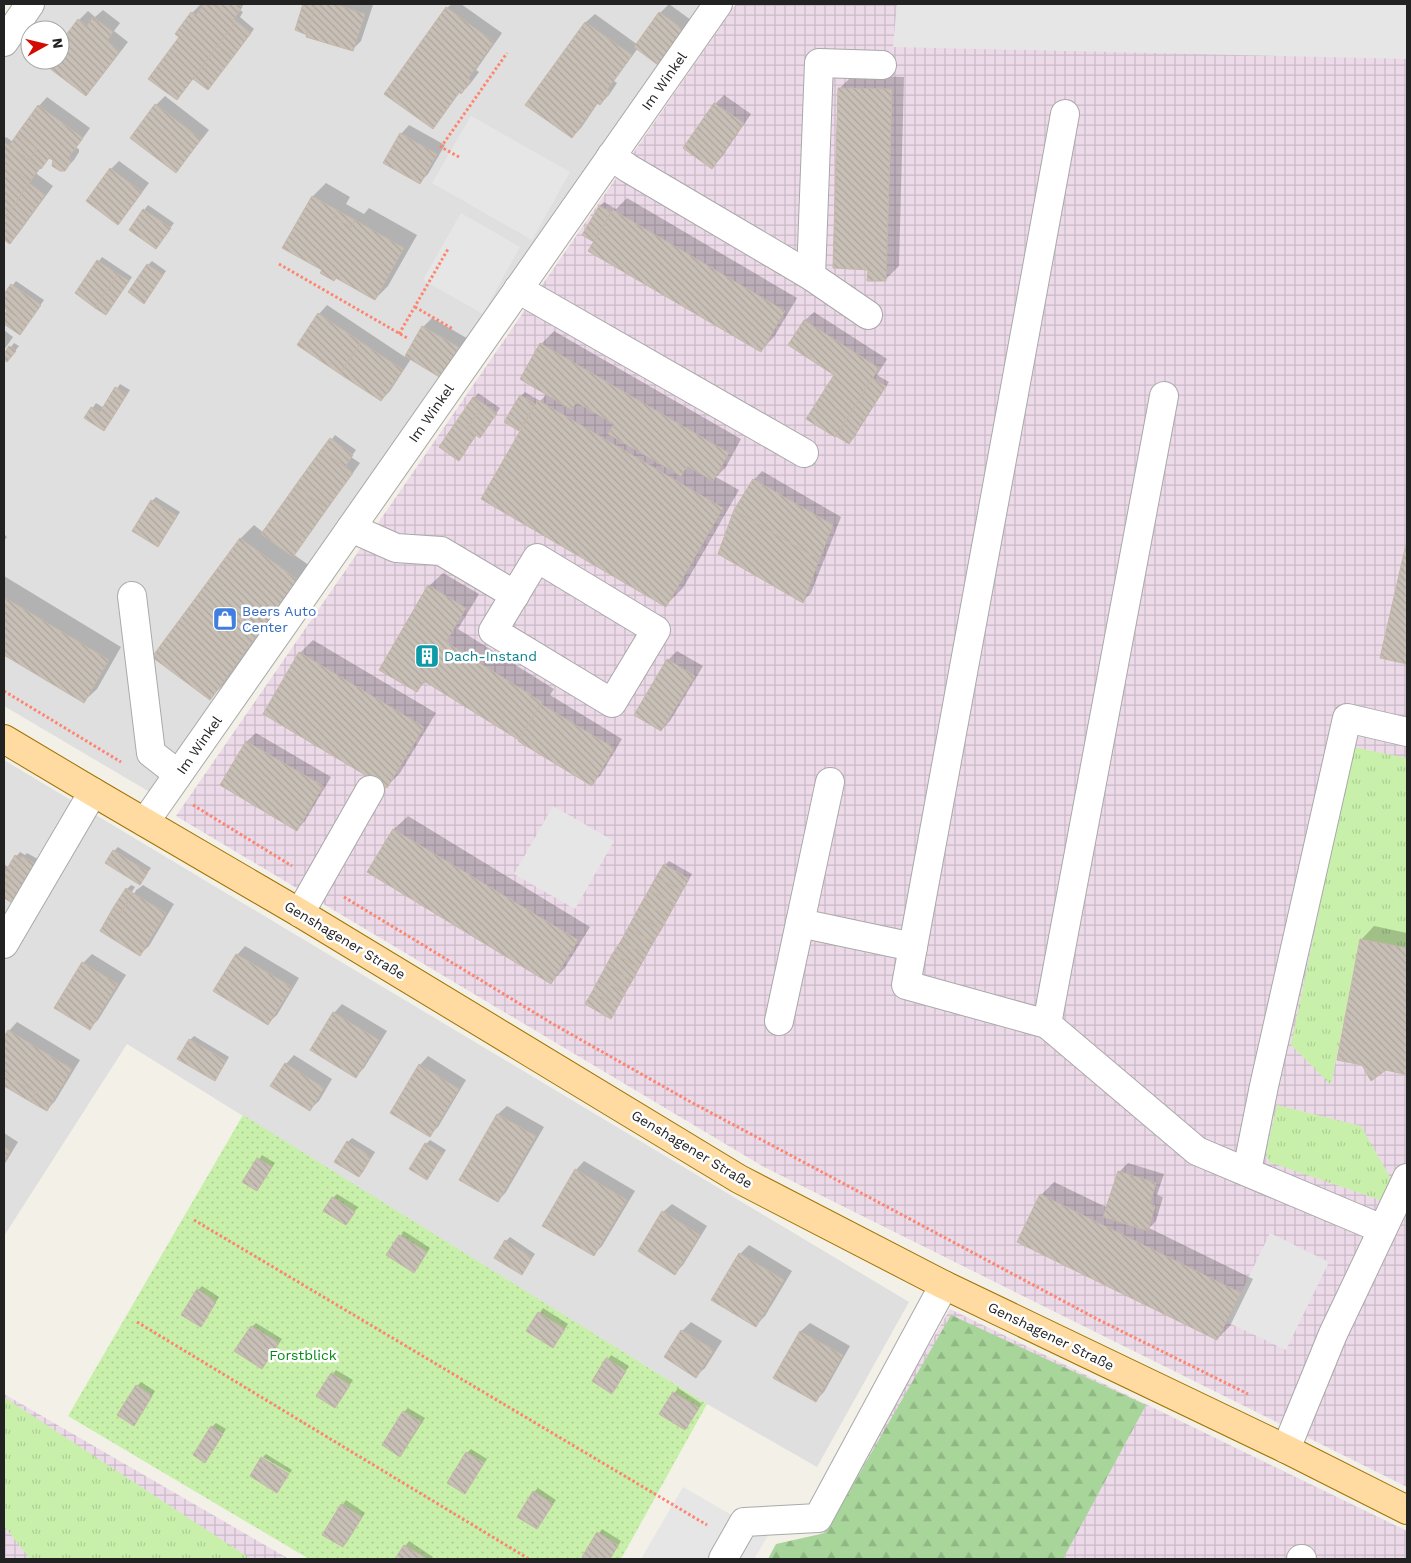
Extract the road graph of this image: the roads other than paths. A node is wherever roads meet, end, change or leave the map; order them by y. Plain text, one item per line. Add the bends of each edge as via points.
1 (30, 4) edge
2 (718, 4) edge
3 (4, 42) edge
4 (882, 65) dead end
5 (1065, 114) dead end
6 (611, 156) junction
7 (810, 276) junction
8 (518, 289) junction
9 (868, 315) dead end
10 (1164, 396) dead end
11 (804, 453) dead end
12 (351, 528) junction
13 (515, 595) junction
14 (132, 596) dead end
15 (1407, 732) edge
16 (4, 739) edge
17 (173, 782) junction
18 (830, 782) dead end
19 (370, 790) dead end
20 (93, 792) junction
21 (144, 822) junction
22 (300, 913) junction
23 (800, 923) junction
24 (4, 944) edge
25 (913, 947) junction
26 (779, 1021) dead end
27 (1047, 1024) junction
28 (1247, 1171) junction
29 (1407, 1178) edge
30 (1382, 1229) junction
31 (944, 1285) junction
32 (1286, 1449) junction
33 (1407, 1510) edge
34 (728, 1550) edge

1 - 3 street
2 - 6 street, Im Winkel
4 - 7 street via 819,63
5 - 25 street
6 - 7 street
6 - 8 street, Im Winkel
7 - 9 street
8 - 11 street
8 - 12 street, Im Winkel
10 - 27 street
12 - 13 street via 396,548 441,551
12 - 17 street, Im Winkel
13 - 13 street via 537,558 656,630 612,703 493,631
14 - 17 street via 151,753
15 - 28 street via 1347,718
16 - 20 main road, Genshagener Straße
17 - 21 street, Im Winkel
18 - 23 street
19 - 22 street
20 - 21 main road, Genshagener Straße
20 - 24 street
21 - 22 main road, Genshagener Straße
22 - 31 main road, Genshagener Straße via 739,1179
23 - 25 street
23 - 26 street
25 - 27 street via 906,985
27 - 28 street via 1197,1151
28 - 30 street
29 - 30 street
30 - 32 street via 1333,1334
31 - 32 main road, Genshagener Straße
31 - 34 street via 818,1518 744,1522
32 - 33 main road, Genshagener Straße

